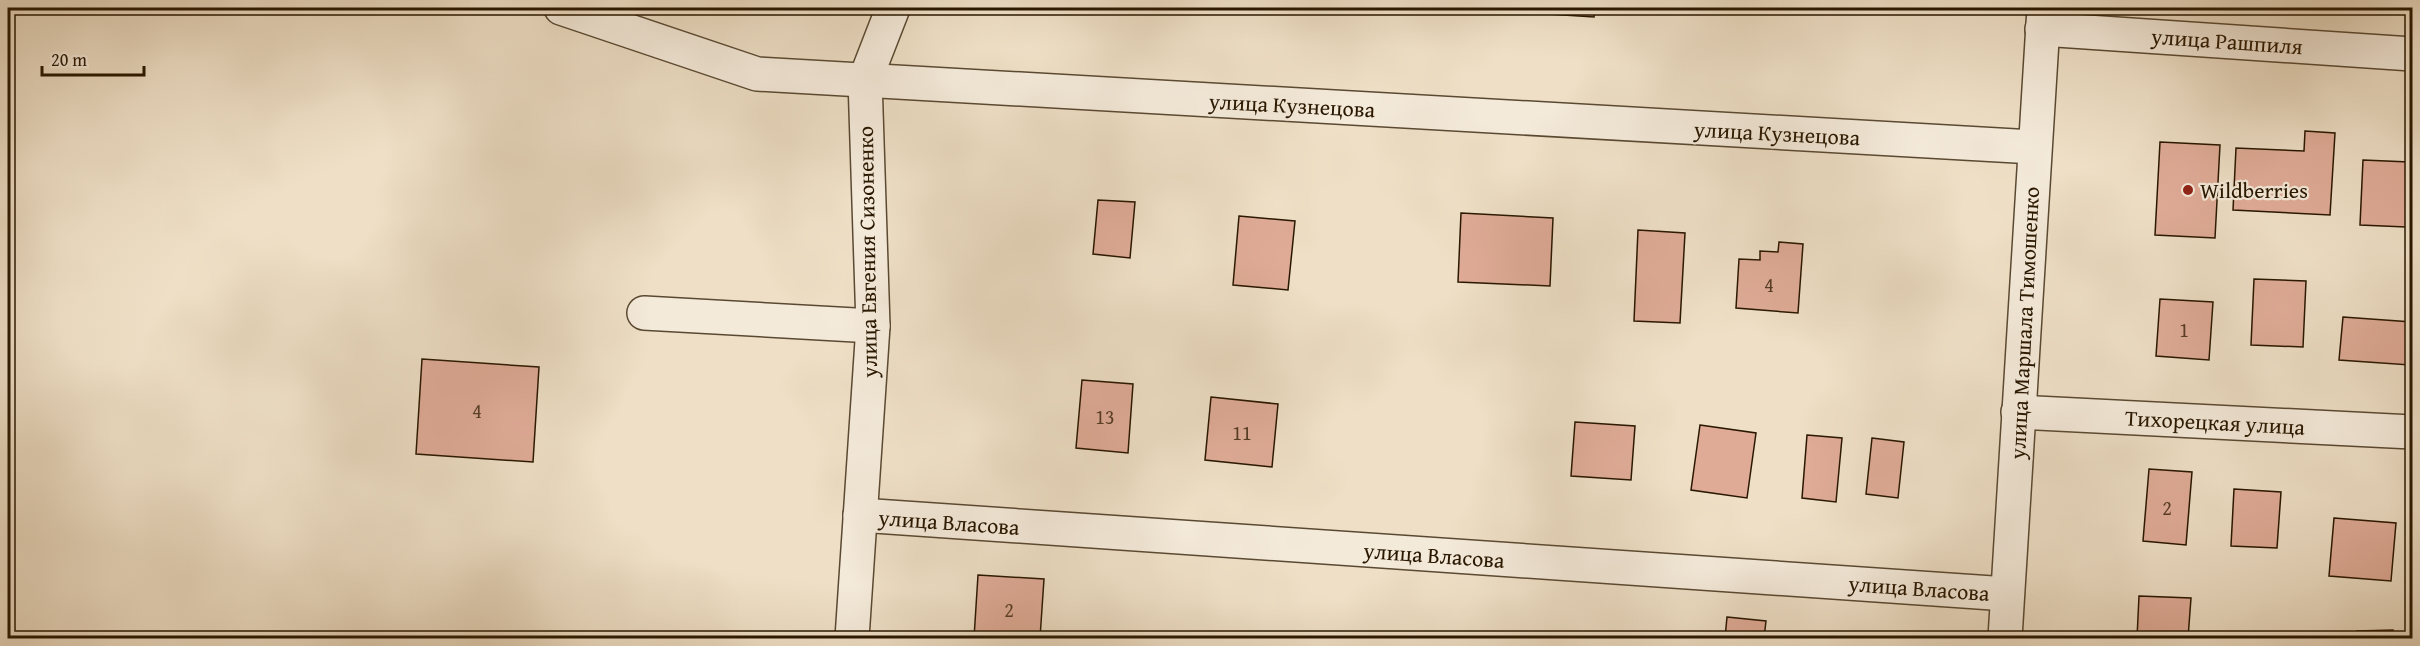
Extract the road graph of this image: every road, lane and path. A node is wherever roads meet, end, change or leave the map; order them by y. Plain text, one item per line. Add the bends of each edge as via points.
1 (561, 8) edge
2 (893, 8) edge
3 (2043, 18) edge
4 (2412, 54) edge
5 (865, 80) junction
6 (2034, 147) junction
7 (644, 313) dead end
8 (873, 326) junction
9 (2018, 411) junction
10 (2412, 432) edge
11 (860, 515) junction
12 (2007, 594) junction
13 (852, 639) edge
14 (2005, 639) edge

1 - 5 street, улица Кузнецова via 757,74
2 - 5 street
3 - 4 street, улица Рашпиля
3 - 6 street, улица Маршала Тимошенко
5 - 6 street, улица Кузнецова
5 - 8 street, улица Евгения Сизоненко
6 - 9 street, улица Маршала Тимошенко
7 - 8 street
8 - 11 street, улица Евгения Сизоненко
9 - 10 street, Тихорецкая улица
9 - 12 street, улица Маршала Тимошенко
11 - 12 street, улица Власова
11 - 13 street, улица Евгения Сизоненко
12 - 14 street, улица Маршала Тимошенко

